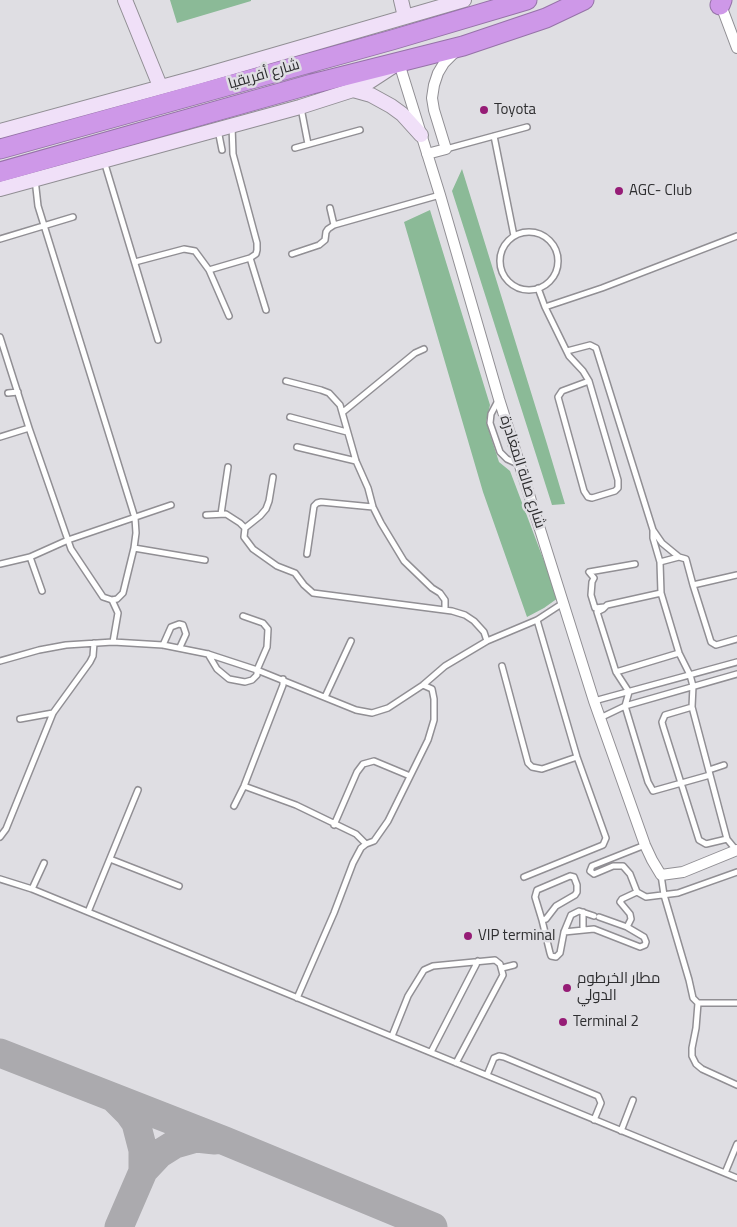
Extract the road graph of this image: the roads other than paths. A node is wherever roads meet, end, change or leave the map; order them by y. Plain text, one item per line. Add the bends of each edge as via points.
1 (125, 0) edge
2 (401, 0) edge
3 (463, 0) edge
4 (527, 0) edge
5 (584, 0) edge
6 (720, 2) edge
7 (405, 17) junction
8 (392, 40) junction
9 (462, 46) junction
10 (737, 48) edge
11 (399, 63) junction
12 (160, 86) junction
13 (353, 90) junction
14 (300, 107) junction
15 (232, 126) junction
16 (527, 127) dead end
17 (218, 130) junction
18 (360, 130) dead end
19 (0, 131) edge
20 (421, 135) junction
21 (494, 136) junction
22 (308, 144) junction
23 (295, 148) dead end
24 (0, 149) edge
25 (446, 149) junction
26 (222, 150) dead end
27 (427, 154) junction
28 (103, 160) junction
29 (0, 172) edge
30 (35, 179) junction
31 (0, 189) edge
32 (440, 195) junction
33 (330, 208) dead end
34 (73, 217) dead end
35 (334, 225) junction
36 (45, 226) junction
37 (514, 236) junction
38 (737, 236) edge
39 (0, 239) edge
40 (292, 254) dead end
41 (250, 258) junction
42 (134, 262) junction
43 (208, 270) junction
44 (538, 288) junction
45 (545, 307) junction
46 (266, 310) dead end
47 (230, 316) dead end
48 (0, 337) edge
49 (158, 340) dead end
50 (424, 349) dead end
51 (567, 351) junction
52 (3, 354) edge
53 (286, 381) dead end
54 (589, 381) junction
55 (18, 392) junction
56 (8, 393) dead end
57 (499, 399) junction
58 (343, 412) junction
59 (290, 417) dead end
60 (30, 428) junction
61 (347, 432) junction
62 (0, 437) edge
63 (297, 447) dead end
64 (356, 461) junction
65 (520, 465) junction
66 (228, 467) dead end
67 (273, 477) dead end
68 (172, 505) dead end
69 (373, 506) junction
70 (220, 514) junction
71 (206, 515) dead end
72 (134, 518) junction
73 (245, 528) junction
74 (653, 530) junction
75 (68, 540) junction
76 (134, 548) junction
77 (307, 554) dead end
78 (30, 557) junction
79 (679, 557) junction
80 (205, 560) dead end
81 (660, 562) junction
82 (0, 564) edge
83 (635, 564) dead end
84 (737, 575) edge
85 (693, 585) junction
86 (42, 591) dead end
87 (661, 593) junction
88 (112, 600) junction
89 (564, 602) junction
90 (604, 607) junction
91 (445, 609) junction
92 (243, 616) dead end
93 (537, 620) junction
94 (737, 639) edge
95 (351, 641) dead end
96 (488, 641) junction
97 (94, 642) junction
98 (113, 642) junction
99 (163, 645) junction
100 (180, 647) junction
101 (679, 653) junction
102 (208, 654) junction
103 (0, 661) edge
104 (737, 662) edge
105 (502, 666) dead end
106 (257, 670) junction
107 (616, 672) junction
108 (737, 674) edge
109 (690, 675) junction
110 (283, 679) junction
111 (423, 685) junction
112 (693, 686) junction
113 (629, 692) junction
114 (325, 697) junction
115 (594, 702) junction
116 (625, 706) junction
117 (692, 707) junction
118 (53, 713) junction
119 (599, 718) junction
120 (20, 720) dead end
121 (577, 757) junction
122 (565, 761) dead end
123 (724, 765) dead end
124 (710, 772) junction
125 (410, 776) junction
126 (681, 783) junction
127 (244, 786) junction
128 (138, 790) dead end
129 (234, 806) dead end
130 (334, 825) junction
131 (0, 837) edge
132 (726, 839) junction
133 (366, 844) junction
134 (645, 845) junction
135 (737, 851) edge
136 (110, 859) junction
137 (44, 862) dead end
138 (737, 872) edge
139 (661, 875) junction
140 (524, 877) dead end
141 (0, 879) edge
142 (179, 886) dead end
143 (32, 889) junction
144 (637, 892) junction
145 (664, 895) junction
146 (88, 912) junction
147 (583, 912) junction
148 (542, 920) junction
149 (627, 928) junction
150 (583, 929) junction
151 (564, 932) junction
152 (478, 961) junction
153 (514, 965) dead end
154 (502, 968) junction
155 (297, 998) junction
156 (698, 1003) junction
157 (737, 1003) edge
158 (392, 1036) junction
159 (431, 1052) junction
160 (456, 1063) junction
161 (487, 1076) junction
162 (737, 1085) edge
163 (633, 1100) dead end
164 (594, 1120) junction
165 (621, 1131) junction
166 (737, 1144) edge
167 (725, 1173) junction
168 (737, 1178) edge

1 - 12 street
2 - 7 street
3 - 7 street, شارع أفريقيا
4 - 8 highway, شارع أفريقيا
5 - 9 highway, شارع أفريقيا via 546,18
6 - 10 street
7 - 12 street, شارع أفريقيا
8 - 11 highway
8 - 24 highway, شارع أفريقيا
9 - 11 highway, شارع أفريقيا
9 - 25 street via 444,62 434,85 434,110
11 - 13 street, شارع أفريقيا
11 - 20 street, شارع صالة المغادرة
11 - 29 highway, شارع أفريقيا via 312,84
12 - 19 street, شارع أفريقيا
13 - 14 street, شارع أفريقيا
13 - 20 street via 391,106
14 - 15 street, شارع أفريقيا
14 - 22 lane
15 - 17 street, شارع أفريقيا
15 - 41 lane via 233,154 258,247
16 - 21 lane
17 - 26 lane
17 - 28 street, شارع أفريقيا
18 - 22 lane
20 - 27 street, شارع صالة المغادرة
21 - 25 lane
21 - 37 lane
22 - 23 lane
25 - 27 street
27 - 32 street, شارع صالة المغادرة
28 - 30 street, شارع أفريقيا
28 - 42 lane
30 - 31 street, شارع أفريقيا
30 - 36 lane via 38,206
32 - 35 lane
32 - 57 street, شارع صالة المغادرة
33 - 35 lane
34 - 36 lane
35 - 40 lane via 319,245
36 - 39 lane
36 - 72 lane
37 - 44 lane via 501,252 503,273 517,287
37 - 44 lane via 534,232 547,238 555,248 558,262 554,275
38 - 45 lane
41 - 43 lane
41 - 46 lane
42 - 43 lane via 188,249 197,253
42 - 49 lane
43 - 47 lane
44 - 45 lane
45 - 51 lane
48 - 52 lane
50 - 58 lane
51 - 54 lane
51 - 74 lane via 590,345 596,348
52 - 55 lane
53 - 58 lane via 329,393
54 - 54 lane via 619,484 615,491 592,498 584,491 558,397 565,389
55 - 56 lane
55 - 60 lane
57 - 65 street, شارع صالة المغادرة
57 - 65 lane via 490,420 498,448 503,456
58 - 61 lane
59 - 61 lane
60 - 62 lane
60 - 75 lane
61 - 64 lane
63 - 64 lane
64 - 69 lane
65 - 89 street, شارع صالة المغادرة
66 - 70 lane
67 - 73 lane via 266,509
68 - 72 lane
69 - 77 lane via 317,503
69 - 91 lane via 404,561 440,594 445,600
70 - 71 lane
70 - 73 lane via 226,514
72 - 75 lane
72 - 76 lane
73 - 91 lane via 244,537 253,549 276,566 295,572 313,592
74 - 79 lane via 662,543
74 - 81 lane
75 - 78 lane
75 - 88 lane via 100,593
76 - 80 lane
76 - 88 lane via 123,593
78 - 82 lane
78 - 86 lane
79 - 81 lane
79 - 85 lane via 688,561
81 - 87 lane
83 - 90 lane via 589,572 594,578 591,595 595,608
84 - 85 lane
85 - 94 lane via 711,642 716,645
87 - 90 lane
87 - 101 lane
88 - 98 lane via 118,613
89 - 93 lane
89 - 115 street, شارع صالة المغادرة
90 - 107 lane via 598,612
91 - 96 lane via 474,621
92 - 106 lane via 263,623 268,629 267,647
93 - 96 lane
93 - 121 lane
95 - 114 lane
96 - 111 lane via 445,666
97 - 98 lane
97 - 103 lane via 39,650
97 - 118 lane via 90,662
98 - 99 lane
99 - 100 lane
99 - 100 lane via 171,627 179,624 186,634
100 - 102 lane
101 - 107 lane
101 - 109 lane
102 - 106 lane
102 - 106 lane via 217,669 237,682 252,680
104 - 109 lane
105 - 121 lane via 528,763 542,769
106 - 110 lane
107 - 113 lane
108 - 112 lane
109 - 112 lane
109 - 113 lane
110 - 114 lane
110 - 127 lane
111 - 114 lane via 388,708 372,713
111 - 125 lane via 432,689 434,720
112 - 116 lane
112 - 117 lane
113 - 115 lane
113 - 116 lane
115 - 119 street, شارع صالة المغادرة
116 - 119 lane
116 - 126 lane via 653,791
117 - 124 lane
117 - 126 lane via 666,715 662,722
118 - 120 lane
118 - 131 lane
119 - 134 street, شارع صالة المغادرة
121 - 122 lane
121 - 140 lane via 605,834 605,842
123 - 124 lane
124 - 126 lane
124 - 132 lane
125 - 130 lane via 374,761 364,764 357,772
125 - 133 lane via 383,830 374,841
126 - 132 lane via 699,840 706,844
127 - 129 lane
127 - 130 lane
128 - 136 lane
130 - 133 lane via 356,834
132 - 135 lane
133 - 155 lane via 353,863
134 - 139 street, شارع صالة المغادرة
134 - 144 lane via 590,869 594,874 612,866 623,866
135 - 139 street via 683,872
136 - 142 lane
136 - 146 lane
137 - 143 lane
138 - 145 lane via 678,894
139 - 145 lane
141 - 143 lane
143 - 146 lane
144 - 145 lane via 646,897
144 - 149 lane via 620,902 630,914
145 - 156 lane via 693,998
146 - 155 lane
147 - 149 lane
147 - 150 lane
147 - 151 lane via 571,915
148 - 148 lane via 556,906 575,895 578,888 574,877 537,890 535,896
148 - 151 lane via 553,957 560,954
149 - 150 lane via 644,937 645,945 640,947 599,930
150 - 151 lane
152 - 154 lane via 494,960
152 - 158 lane via 424,970 408,996
152 - 159 lane
153 - 154 lane
154 - 160 lane via 501,979
155 - 158 lane
156 - 157 lane
156 - 162 lane via 692,1056 702,1069
158 - 159 lane
159 - 160 lane
160 - 161 lane
161 - 164 lane
161 - 164 lane via 494,1058 504,1056 598,1096 601,1103
163 - 165 lane
164 - 165 lane
165 - 167 lane
166 - 167 lane
167 - 168 lane

